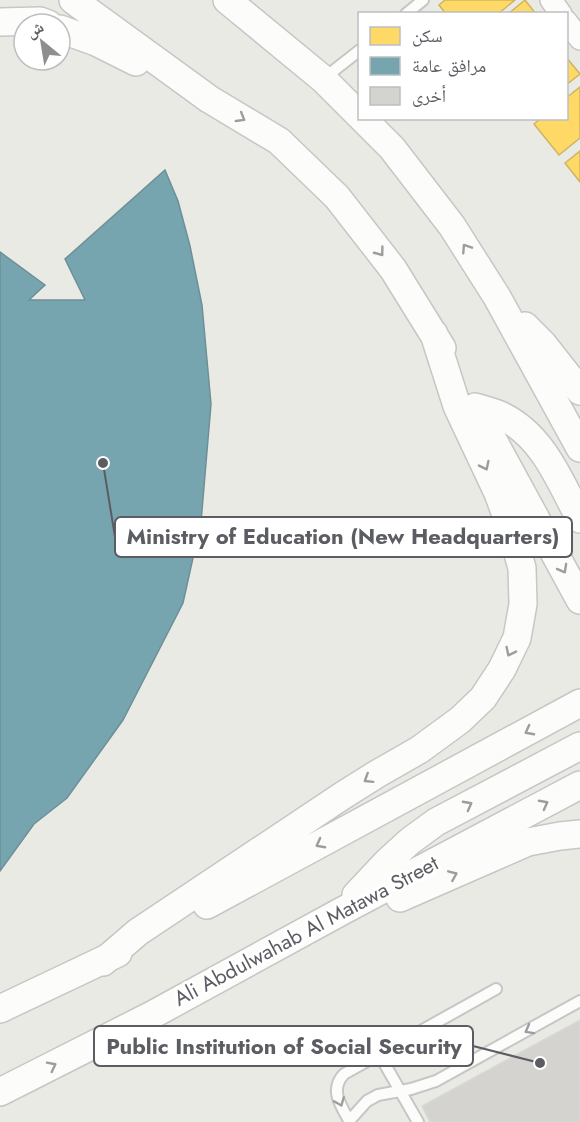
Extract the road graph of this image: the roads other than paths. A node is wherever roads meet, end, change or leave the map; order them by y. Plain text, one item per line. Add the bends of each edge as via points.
1 (73, 0) edge
2 (227, 0) edge
3 (423, 0) edge
4 (550, 0) edge
5 (408, 12) edge
6 (559, 12) edge
7 (568, 22) edge
8 (72, 33) edge
9 (580, 39) edge
10 (358, 52) edge
11 (323, 79) junction
12 (209, 99) junction
13 (358, 114) edge
14 (364, 120) edge
15 (498, 297) junction
16 (434, 334) junction
17 (580, 392) edge
18 (475, 407) junction
19 (580, 448) edge
20 (580, 519) edge
21 (580, 600) edge
22 (580, 703) edge
23 (580, 746) edge
24 (580, 785) edge
25 (580, 834) edge
26 (344, 910) junction
27 (103, 962) junction
28 (496, 989) dead end
29 (580, 1001) edge
30 (0, 1010) edge
31 (152, 1015) junction
32 (379, 1054) junction
33 (400, 1090) junction
34 (0, 1092) edge
35 (349, 1121) edge
36 (418, 1122) edge

1 - 12 street
2 - 11 street
3 - 5 lane
4 - 6 street
7 - 9 street
8 - 12 street
10 - 11 lane
11 - 13 street
12 -> 16 street via 279,141 337,196 393,269
15 -> 14 street via 452,226 392,148
15 - 17 street via 543,344
15 - 19 street
16 - 18 street
16 -> 27 street via 457,406 498,493 522,568 523,604 518,638 502,669 483,698 460,720 138,932
18 - 20 street via 525,430 543,450
18 -> 21 street
22 -> 27 street
26 -> 23 street via 387,862 436,822
26 -> 24 street, Ali Abdulwahab Al Matawa Street
31 -> 25 street via 297,943 528,842
26 - 31 street, Ali Abdulwahab Al Matawa Street
27 - 30 street
28 - 32 lane
29 -> 33 lane via 436,1081
34 -> 31 street, Ali Abdulwahab Al Matawa Street
32 - 33 lane
32 -> 35 lane via 338,1080 336,1092
33 - 35 lane via 367,1101
33 - 36 lane

